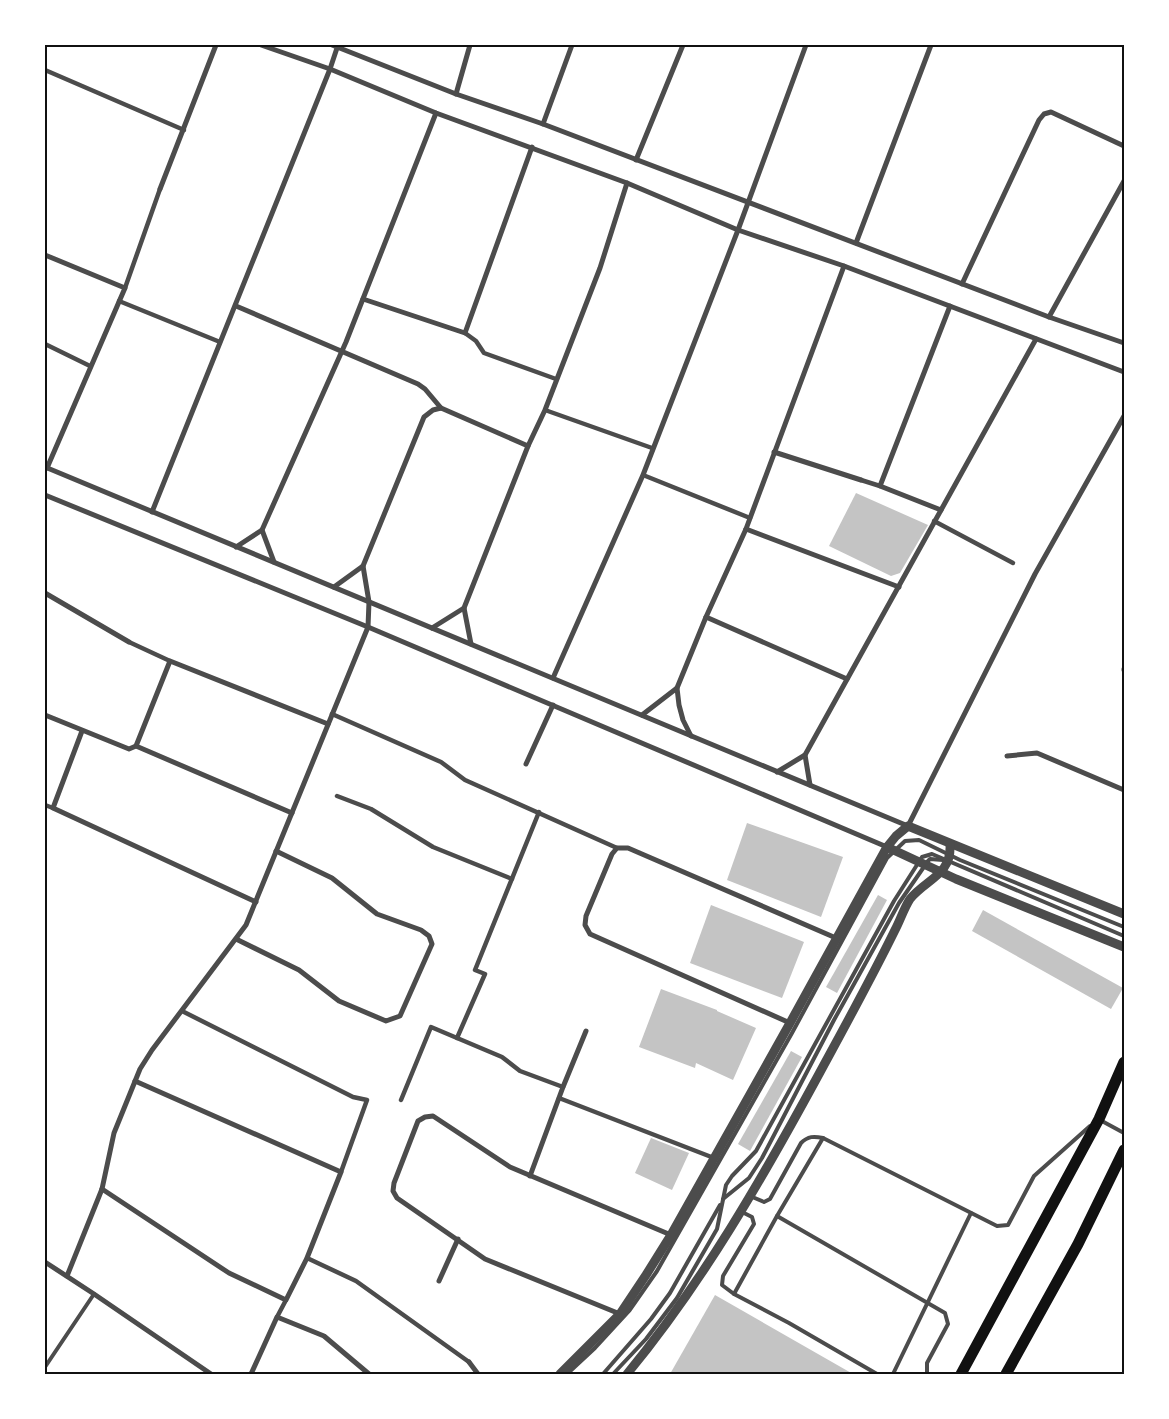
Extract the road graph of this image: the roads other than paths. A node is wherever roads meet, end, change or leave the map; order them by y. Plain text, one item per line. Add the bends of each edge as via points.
1 (216, 45) edge
2 (261, 45) edge
3 (470, 45) edge
4 (572, 45) edge
5 (683, 45) edge
6 (806, 45) edge
7 (931, 45) edge
8 (336, 46) edge
9 (330, 69) junction
10 (45, 70) edge
11 (456, 94) junction
12 (436, 113) junction
13 (543, 124) junction
14 (184, 130) junction
15 (1124, 146) edge
16 (532, 147) junction
17 (636, 160) junction
18 (1124, 181) edge
19 (627, 183) junction
20 (160, 189) joint
21 (748, 202) junction
22 (738, 230) junction
23 (856, 243) junction
24 (45, 255) edge
25 (844, 266) junction
26 (962, 284) junction
27 (125, 288) junction
28 (363, 299) junction
29 (119, 301) junction
30 (236, 306) junction
31 (950, 306) junction
32 (1049, 317) junction
33 (465, 333) junction
34 (1036, 339) junction
35 (220, 342) junction
36 (1124, 343) edge
37 (45, 344) edge
38 (342, 352) junction
39 (90, 366) junction
40 (1124, 372) edge
41 (556, 379) junction
42 (441, 408) junction
43 (545, 410) junction
44 (1124, 416) edge
45 (528, 446) junction
46 (652, 448) junction
47 (774, 452) junction
48 (46, 467) edge
49 (643, 474) junction
50 (861, 480) joint
51 (880, 486) junction
52 (45, 495) edge
53 (941, 510) junction
54 (152, 512) junction
55 (750, 518) junction
56 (934, 521) junction
57 (746, 529) junction
58 (262, 530) junction
59 (236, 546) junction
60 (274, 562) junction
61 (1013, 563) dead end
62 (363, 566) junction
63 (334, 587) junction
64 (899, 587) junction
65 (45, 592) edge
66 (369, 602) junction
67 (464, 608) junction
68 (706, 617) junction
69 (368, 627) junction
70 (432, 628) junction
71 (129, 642) joint
72 (471, 644) junction
73 (170, 660) junction
74 (553, 678) junction
75 (847, 679) junction
76 (677, 688) junction
77 (553, 705) junction
78 (332, 714) junction
79 (45, 715) edge
80 (642, 715) junction
81 (328, 724) junction
82 (82, 731) junction
83 (692, 736) junction
84 (136, 746) junction
85 (805, 755) junction
86 (1007, 756) dead end
87 (526, 764) dead end
88 (778, 772) junction
89 (810, 785) junction
90 (1124, 790) edge
91 (337, 796) dead end
92 (45, 805) edge
93 (53, 808) junction
94 (539, 812) junction
95 (292, 813) junction
96 (908, 826) junction
97 (950, 844) junction
98 (617, 848) junction
99 (890, 848) junction
100 (276, 851) junction
101 (949, 858) junction
102 (922, 863) junction
103 (942, 872) junction
104 (512, 879) junction
105 (256, 902) junction
106 (1124, 914) edge
107 (1124, 927) edge
108 (1124, 936) edge
109 (836, 938) junction
110 (236, 939) junction
111 (1124, 947) edge
112 (182, 1010) junction
113 (790, 1023) junction
114 (586, 1031) dead end
115 (457, 1038) junction
116 (1124, 1062) edge
117 (135, 1081) junction
118 (563, 1087) junction
119 (559, 1098) junction
120 (401, 1100) dead end
121 (1099, 1119) junction
122 (1124, 1133) edge
123 (823, 1138) junction
124 (1124, 1150) edge
125 (714, 1158) junction
126 (341, 1172) junction
127 (530, 1176) junction
128 (102, 1189) junction
129 (750, 1196) junction
130 (723, 1199) junction
131 (741, 1212) junction
132 (971, 1214) junction
133 (777, 1216) junction
134 (671, 1235) junction
135 (458, 1239) junction
136 (307, 1258) junction
137 (45, 1262) edge
138 (67, 1276) junction
139 (438, 1281) dead end
140 (94, 1294) junction
141 (734, 1294) junction
142 (286, 1300) junction
143 (928, 1304) junction
144 (620, 1314) junction
145 (277, 1316) junction
146 (469, 1362) joint
147 (45, 1367) edge
148 (210, 1374) edge
149 (250, 1374) edge
150 (369, 1374) edge
151 (478, 1374) edge
152 (560, 1374) edge
153 (567, 1374) edge
154 (603, 1374) edge
155 (613, 1374) edge
156 (627, 1374) edge
157 (877, 1374) edge
158 (892, 1374) edge
159 (927, 1374) edge
160 (961, 1374) edge
161 (1006, 1374) edge

1 - 14 street
2 - 9 street
3 - 11 street
4 - 13 street
5 - 17 street
6 - 21 street
7 - 23 street
8 - 9 street
8 - 11 street
9 - 12 street
9 - 30 street
10 - 14 street
11 - 13 street
12 - 16 street
12 - 28 street
13 - 17 street
14 - 20 street
15 - 26 street via 1051,112 1044,114
16 - 19 street
16 - 33 street
17 - 21 street
18 - 32 street
19 - 22 street
19 - 41 street via 600,268
20 - 27 street
21 - 22 street
21 - 23 street
22 - 25 street
22 - 46 street
23 - 26 street
24 - 27 street
25 - 31 street
25 - 47 street
26 - 32 street
27 - 29 street
28 - 33 street
28 - 38 street
29 - 35 street
29 - 39 street
30 - 35 street
30 - 38 street
31 - 34 street
31 - 51 street
32 - 36 street
33 - 41 street via 484,353
34 - 40 street
34 - 53 street
35 - 54 street
37 - 39 street
38 - 42 street via 418,384
38 - 58 street
39 - 48 street
41 - 43 street
42 - 45 street
42 - 62 street via 424,417
43 - 45 street
43 - 46 street
44 - 96 street via 1035,574
45 - 67 street
46 - 49 street
47 - 50 street
47 - 55 street
48 - 54 street
49 - 55 street
49 - 74 street
50 - 51 street
51 - 53 street
52 - 69 street
53 - 56 street
54 - 59 street
55 - 57 street
56 - 61 street
56 - 64 street
57 - 64 street
57 - 68 street
58 - 59 street
58 - 60 street
59 - 60 street
60 - 63 street
62 - 63 street
62 - 66 street
63 - 66 street
64 - 75 street
65 - 71 street
66 - 69 street
66 - 70 street
67 - 70 street
67 - 72 street
68 - 75 street
68 - 76 street
69 - 77 street
69 - 78 street
70 - 72 street
71 - 73 street
72 - 74 street
73 - 81 street
73 - 84 street
74 - 80 street
75 - 85 street
76 - 80 street
76 - 83 street via 681,712
77 - 87 street
77 - 99 street
78 - 81 street
78 - 94 street via 441,762 464,780
79 - 82 street
80 - 83 street
81 - 95 street
82 - 84 street via 129,749
82 - 93 street
83 - 88 street
84 - 95 street
85 - 88 street
85 - 89 street
86 - 90 street via 1037,753
88 - 89 street
89 - 96 street
91 - 104 street via 371,809 433,846
92 - 93 street
93 - 105 street
94 - 98 street
94 - 104 street
95 - 100 street
96 - 97 street
96 - 99 street via 896,836
97 - 101 street
97 - 106 street
98 - 109 street via 628,848
98 - 113 street via 586,916 585,925 590,934
99 - 101 lane via 904,841 919,840
99 - 102 street
99 - 109 street
99 - 153 lane via 787,1042 657,1271 629,1311
100 - 105 street
100 - 110 street via 332,878 377,914 429,936 432,944 400,1016 386,1021 339,1001 298,970
101 - 102 lane via 932,854 922,857
101 - 103 street
101 - 107 lane
101 - 108 lane
102 - 103 street
102 - 130 lane via 889,909 756,1151 732,1176
102 - 130 lane via 762,1158 749,1178
103 - 111 street
103 - 129 street via 910,900 875,971
104 - 115 street via 475,970 485,974
105 - 110 street
109 - 113 street
110 - 112 street
112 - 117 street via 152,1050
112 - 126 street via 354,1097 367,1100
113 - 125 street
114 - 118 street
115 - 118 street via 502,1057 520,1071
115 - 120 street via 431,1027
116 - 121 main road
117 - 126 street
117 - 128 street via 114,1133
118 - 119 street
119 - 125 street
119 - 127 street
121 - 122 lane
121 - 132 lane via 1034,1176 1008,1225 997,1226
121 - 160 main road
123 - 129 lane via 813,1136 800,1143 770,1199 764,1202
123 - 132 lane
123 - 133 lane
124 - 161 main road via 1078,1244
125 - 134 street
126 - 136 street
127 - 134 street
127 - 135 street via 433,1116 418,1122 393,1191 396,1198
128 - 138 street
128 - 142 street via 229,1273
129 - 131 street
130 - 154 lane via 670,1293
130 - 155 lane via 717,1229 690,1277 660,1322
131 - 141 lane via 752,1217 754,1224 723,1276 722,1285
131 - 156 street via 702,1274
132 - 143 lane
133 - 141 lane
133 - 143 lane
134 - 144 street
135 - 139 street
135 - 144 street via 485,1259
136 - 142 street
136 - 146 street via 356,1281
137 - 138 street
138 - 140 street
140 - 147 lane
140 - 148 street
141 - 157 lane
142 - 145 street
143 - 158 lane
143 - 159 lane via 945,1313 948,1324 927,1363
144 - 152 street
145 - 149 street
145 - 150 street via 324,1336
146 - 151 street

